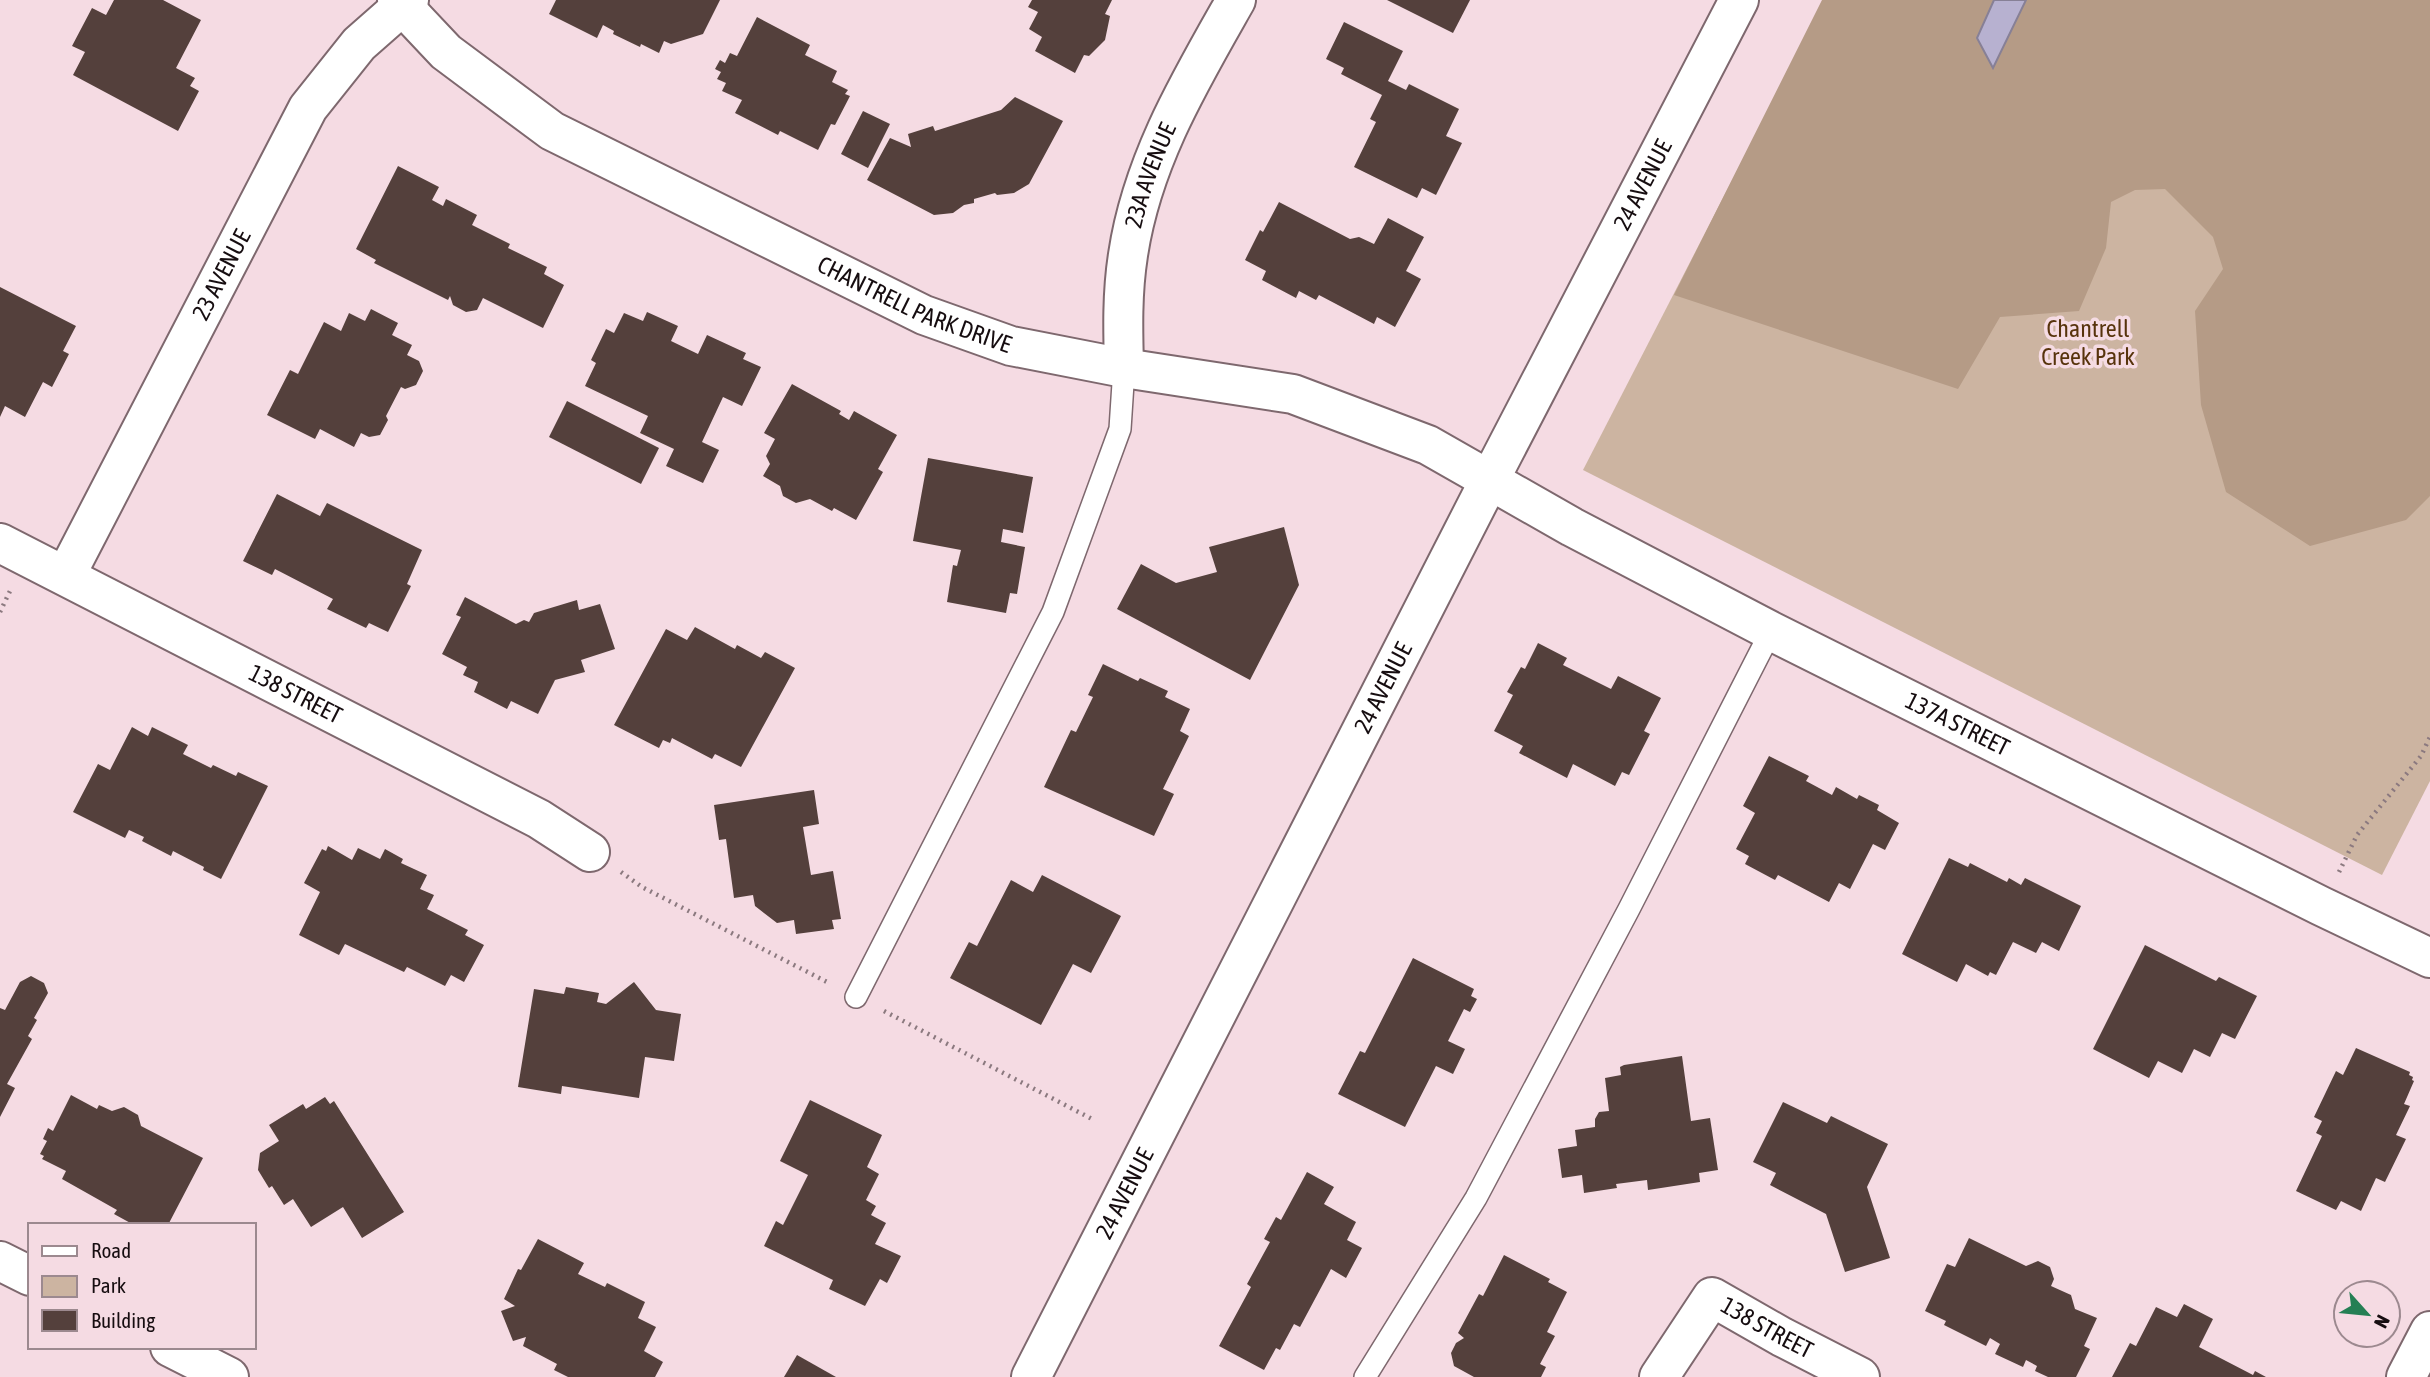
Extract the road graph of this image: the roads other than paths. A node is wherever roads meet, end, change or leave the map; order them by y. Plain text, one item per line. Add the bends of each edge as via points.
1 (1236, 0) edge
2 (1739, 0) edge
3 (403, 2) edge
4 (1124, 368) junction
5 (1489, 481) junction
6 (0, 543) edge
7 (66, 575) junction
8 (1771, 631) junction
9 (590, 852) dead end
10 (2430, 958) edge
11 (856, 997) dead end
12 (0, 1261) edge
13 (28, 1275) edge
14 (2430, 1331) edge
15 (174, 1349) edge
16 (229, 1377) edge
17 (1031, 1377) edge
18 (1364, 1377) edge
19 (1659, 1377) edge
20 (1860, 1377) edge
21 (2406, 1377) edge

1 - 4 street, 23A AVENUE via 1177,104 1144,186 1126,266
2 - 5 street, 24 AVENUE
3 - 4 street, CHANTRELL PARK DRIVE via 446,52 552,131 924,315 1012,346
3 - 7 street, 23 AVENUE via 359,44 308,108
4 - 5 street, CHANTRELL PARK DRIVE via 1293,394 1428,445
4 - 11 lane via 1121,429 1053,612
5 - 8 street, 137A STREET
5 - 17 street, 24 AVENUE
6 - 7 street, 138 STREET
7 - 9 street, 138 STREET via 539,819
8 - 10 street, 137A STREET
8 - 18 lane via 1476,1198
12 - 13 street
14 - 21 street
15 - 16 street
19 - 20 street, 138 STREET via 1712,1297

